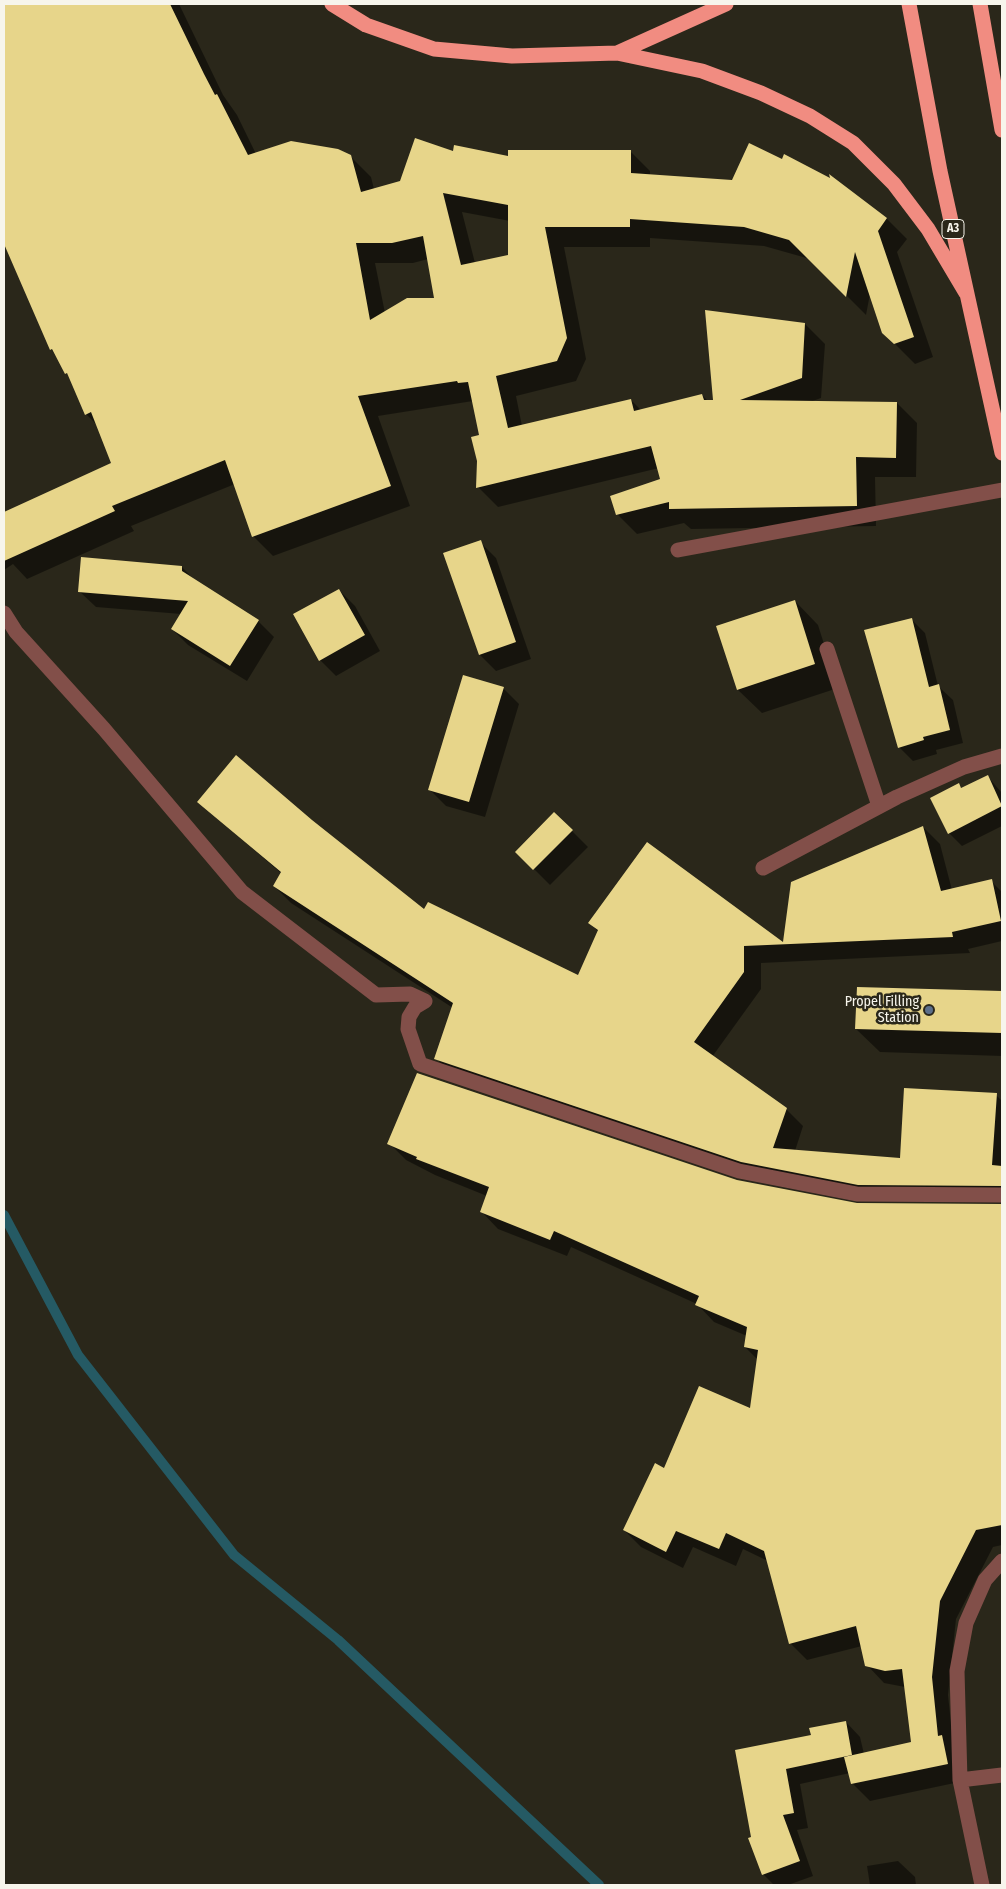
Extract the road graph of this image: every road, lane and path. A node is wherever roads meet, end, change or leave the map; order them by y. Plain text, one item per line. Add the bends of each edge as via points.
1 (332, 4) edge
2 (726, 4) edge
3 (909, 4) edge
4 (980, 4) edge
5 (617, 53) junction
6 (1002, 130) edge
7 (966, 292) junction
8 (1002, 454) edge
9 (1002, 490) edge
10 (678, 550) dead end
11 (4, 613) edge
12 (827, 649) dead end
13 (1002, 756) edge
14 (880, 806) junction
15 (762, 868) dead end
16 (1002, 1195) edge
17 (1002, 1561) edge
18 (1002, 1775) edge
19 (960, 1780) junction
20 (982, 1885) edge

1 - 5 highway via 366,25 434,49 512,56
2 - 5 highway
3 - 7 highway, A3
4 - 6 highway
5 - 7 highway via 702,71 760,93 810,116 852,143 894,184 928,230
7 - 8 highway, A3
9 - 10 street
11 - 16 street via 16,632 104,729 242,892 376,995 410,994 425,1001 414,1007 408,1029 420,1064 738,1171 857,1194
12 - 14 street
13 - 14 street via 964,767
14 - 15 street
17 - 19 street via 985,1580 966,1622 957,1671
18 - 19 street
19 - 20 street

